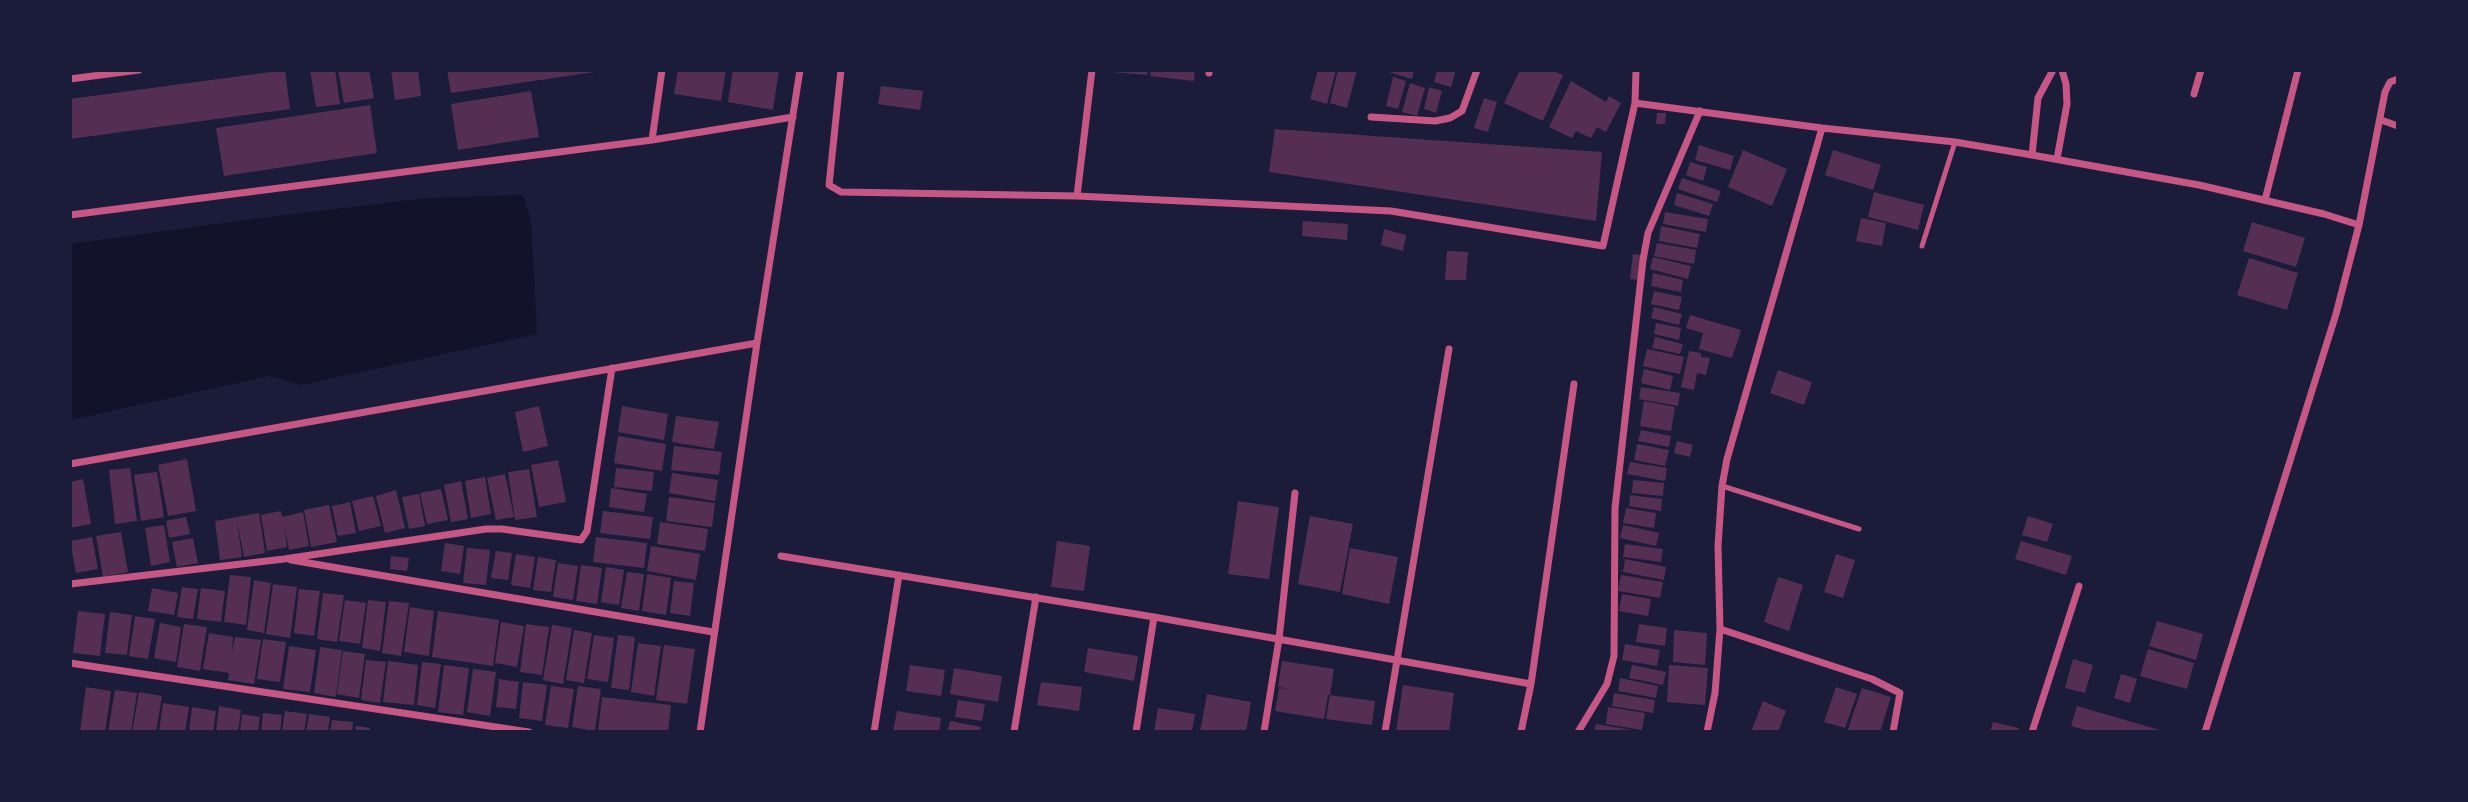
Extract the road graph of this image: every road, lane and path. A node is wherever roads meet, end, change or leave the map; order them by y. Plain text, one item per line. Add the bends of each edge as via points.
1 (139, 70) edge
2 (662, 70) edge
3 (800, 70) edge
4 (841, 70) edge
5 (1092, 70) edge
6 (1477, 70) edge
7 (1636, 70) edge
8 (2053, 70) edge
9 (2062, 70) edge
10 (2201, 70) edge
11 (2298, 70) edge
12 (70, 79) edge
13 (2398, 79) edge
14 (2194, 94) dead end
15 (1635, 103) junction
16 (1700, 111) junction
17 (793, 117) junction
18 (1371, 117) dead end
19 (2381, 120) junction
20 (2398, 126) edge
21 (1822, 128) junction
22 (652, 140) junction
23 (1955, 142) junction
24 (2032, 155) junction
25 (2057, 159) junction
26 (1077, 195) junction
27 (2265, 200) junction
28 (70, 215) edge
29 (2359, 225) junction
30 (1922, 246) dead end
31 (757, 344) junction
32 (1449, 349) dead end
33 (612, 368) junction
34 (1574, 384) dead end
35 (70, 464) edge
36 (1722, 486) junction
37 (1295, 493) dead end
38 (1859, 529) dead end
39 (781, 556) dead end
40 (284, 559) junction
41 (899, 575) junction
42 (70, 584) edge
43 (2078, 586) dead end
44 (1036, 597) junction
45 (1154, 617) junction
46 (1720, 629) junction
47 (713, 632) junction
48 (1279, 639) junction
49 (1396, 659) junction
50 (70, 663) edge
51 (1531, 684) junction
52 (1708, 731) edge
53 (528, 732) edge
54 (700, 732) edge
55 (874, 732) edge
56 (1014, 732) edge
57 (1136, 732) edge
58 (1264, 732) edge
59 (1385, 732) edge
60 (1521, 732) edge
61 (1578, 732) edge
62 (1893, 732) edge
63 (2032, 732) edge
64 (2205, 732) edge

1 - 12 street
2 - 22 street
3 - 17 street
4 - 26 street via 829,184 834,189
5 - 26 street
6 - 18 street via 1462,111 1450,118
7 - 15 street
8 - 24 street via 2038,98
9 - 25 street via 2067,104
10 - 14 street
11 - 27 street
13 - 19 street via 2387,87
15 - 16 street
15 - 26 street via 1603,246 1391,211
16 - 21 street
16 - 61 street via 1648,233 1615,508 1614,656 1607,684
17 - 22 street
17 - 31 street
19 - 20 street
19 - 29 street
21 - 23 street
21 - 36 street
22 - 28 street
23 - 24 street
23 - 30 lane
24 - 25 street
25 - 27 street
27 - 29 street
29 - 64 street via 2336,314
31 - 33 street
31 - 47 street
32 - 49 street
33 - 35 street
33 - 40 street via 587,531 581,540 486,529
34 - 51 street
36 - 38 lane
36 - 46 street
37 - 48 street
39 - 41 street
40 - 42 street
40 - 47 street
41 - 44 street
41 - 55 street
43 - 63 street
44 - 45 street
44 - 56 street
45 - 48 street
45 - 57 street
46 - 52 street
46 - 62 street via 1872,679 1900,693
47 - 54 street
48 - 49 street
48 - 58 street
49 - 51 street
49 - 59 street
50 - 53 street
51 - 60 street

